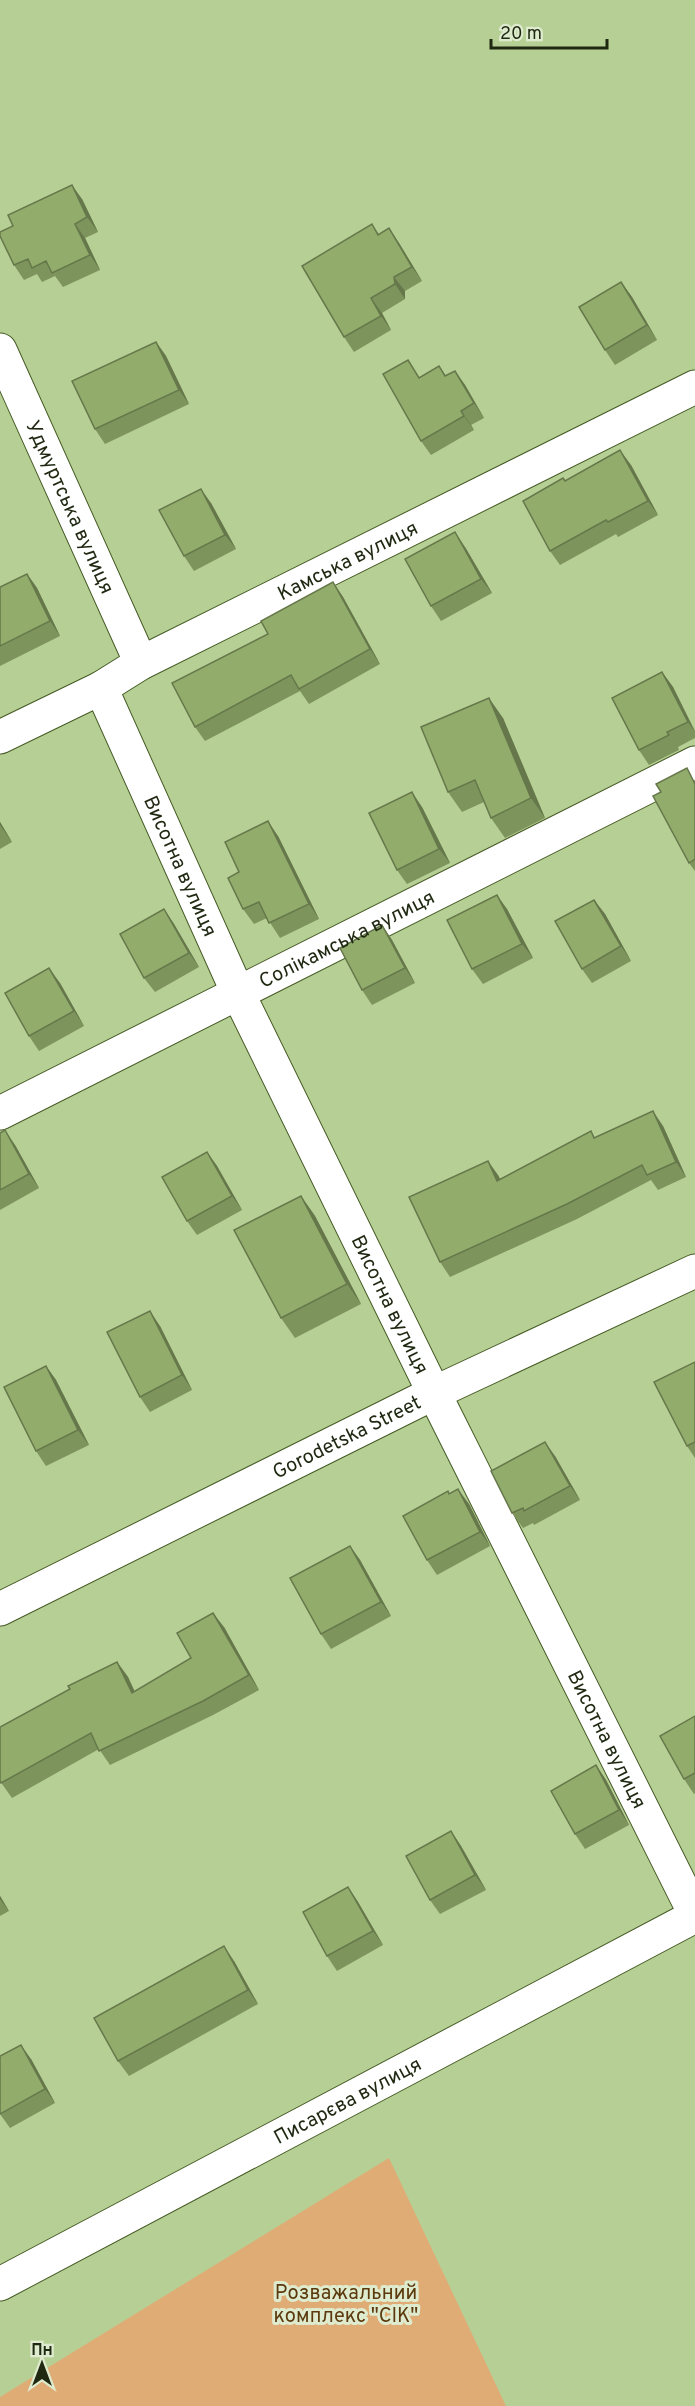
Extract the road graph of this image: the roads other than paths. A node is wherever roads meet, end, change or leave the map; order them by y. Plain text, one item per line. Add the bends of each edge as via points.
1 (0, 351) edge
2 (695, 387) edge
3 (141, 663) junction
4 (101, 688) junction
5 (0, 737) edge
6 (695, 763) edge
7 (238, 993) junction
8 (0, 1113) edge
9 (695, 1271) edge
10 (434, 1393) junction
11 (0, 1609) edge
12 (695, 1915) edge
13 (0, 2284) edge

1 - 3 street, Удмуртська вулиця
2 - 3 street, Камська вулиця
3 - 4 street, Камська вулиця
4 - 5 street, Камська вулиця
4 - 7 street, Висотна вулиця
6 - 7 street, Солікамська вулиця
7 - 8 street, Солікамська вулиця
7 - 10 street, Висотна вулиця
9 - 10 street, Gorodetska Street
10 - 11 street, Gorodetska Street
10 - 12 street, Висотна вулиця
12 - 13 street, Писарєва вулиця

